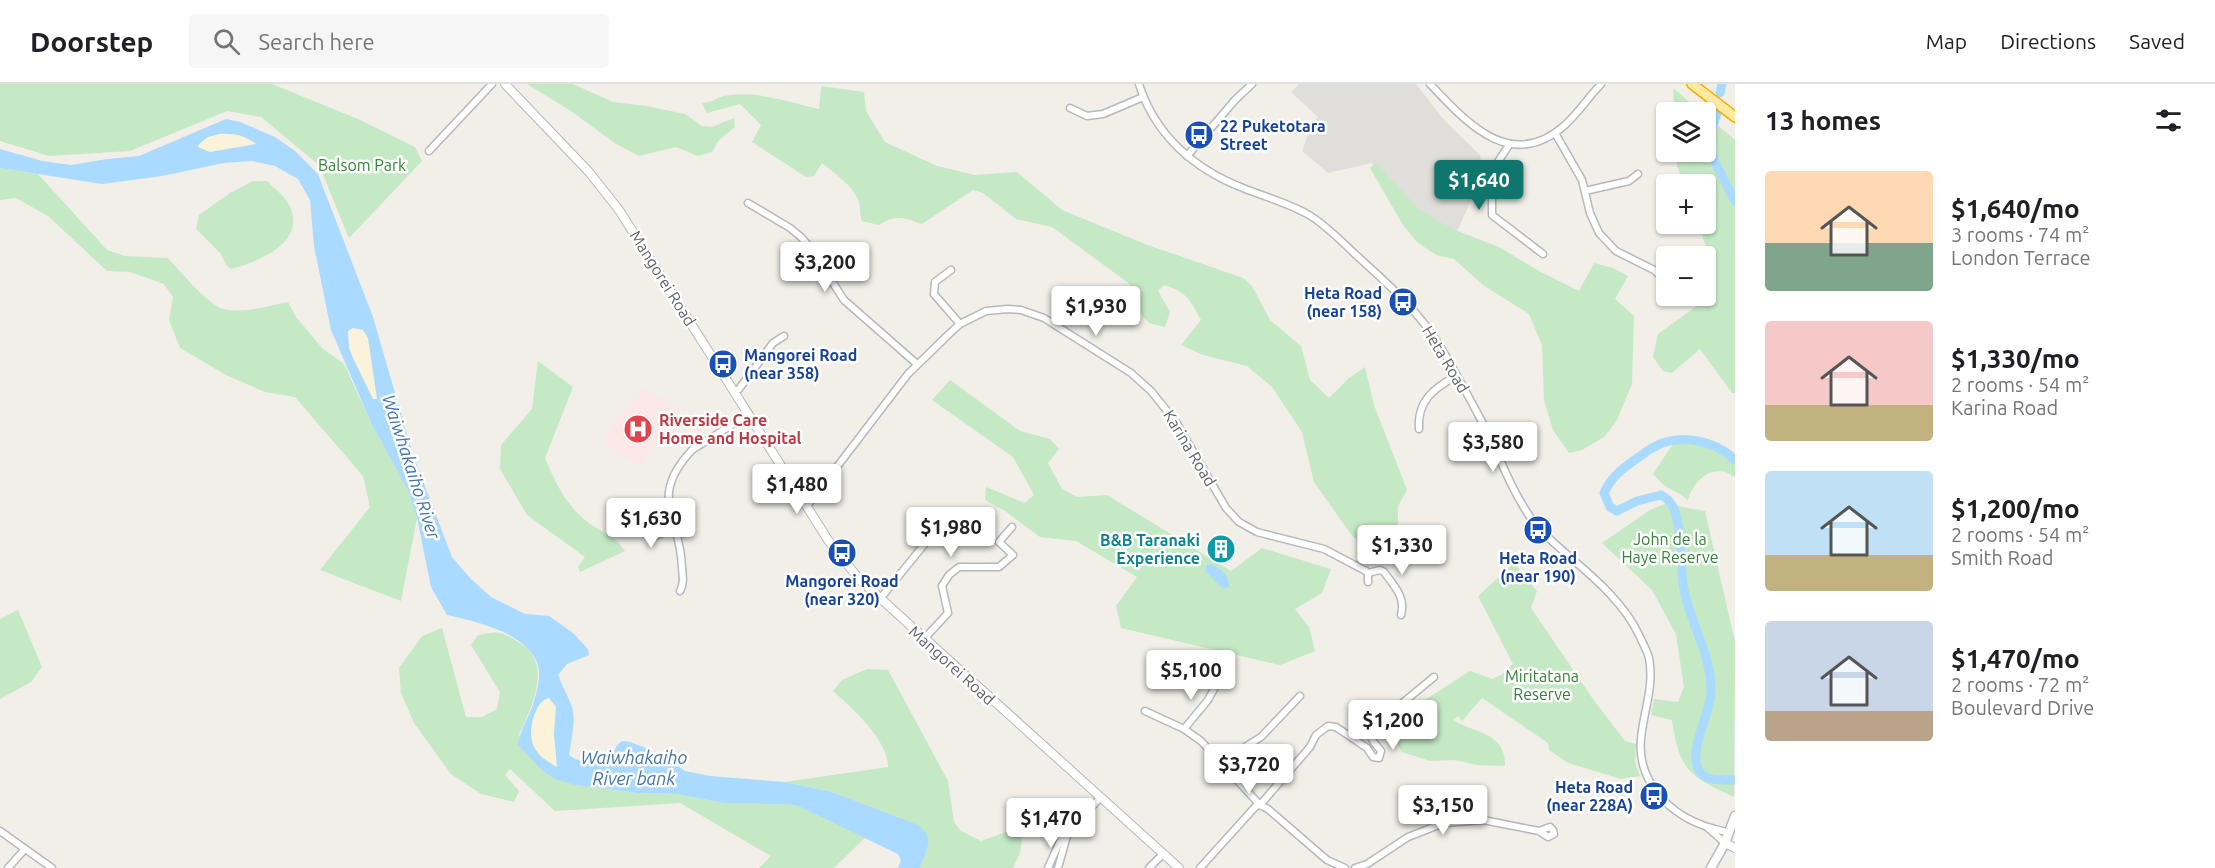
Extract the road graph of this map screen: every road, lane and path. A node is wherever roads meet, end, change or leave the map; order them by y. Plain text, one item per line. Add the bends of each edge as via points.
1 (492, 84) edge
2 (505, 84) edge
3 (1139, 84) edge
4 (1252, 84) edge
5 (1430, 84) edge
6 (1601, 84) edge
7 (1692, 84) edge
8 (1143, 97) junction
9 (1070, 108) dead end
10 (1735, 117) edge
11 (1555, 133) junction
12 (1509, 145) junction
13 (429, 151) dead end
14 (1186, 156) junction
15 (1638, 174) dead end
16 (1586, 191) junction
17 (748, 203) dead end
18 (1543, 254) dead end
19 (951, 270) dead end
20 (1656, 272) edge
21 (960, 324) junction
22 (784, 336) dead end
23 (917, 364) junction
24 (1456, 376) junction
25 (735, 391) junction
26 (749, 414) junction
27 (1419, 429) dead end
28 (807, 506) junction
29 (642, 520) dead end
30 (1012, 527) dead end
31 (675, 528) junction
32 (938, 531) dead end
33 (1368, 573) junction
34 (1368, 582) dead end
35 (680, 591) dead end
36 (880, 598) junction
37 (1401, 615) dead end
38 (924, 639) junction
39 (1434, 677) dead end
40 (1216, 684) dead end
41 (1300, 696) dead end
42 (1145, 711) dead end
43 (1184, 729) junction
44 (1221, 762) junction
45 (1100, 798) junction
46 (1260, 804) junction
47 (1735, 816) edge
48 (1708, 828) junction
49 (0, 831) edge
50 (1539, 831) dead end
51 (1067, 835) junction
52 (1732, 835) edge
53 (1725, 843) junction
54 (1735, 848) edge
55 (25, 849) junction
56 (1163, 854) junction
57 (8, 868) edge
58 (52, 868) edge
59 (1048, 868) edge
60 (1058, 868) edge
61 (1149, 868) edge
62 (1179, 868) edge
63 (1200, 868) edge
64 (1345, 868) edge
65 (1355, 868) edge
66 (1711, 868) edge

1 - 13 street
2 - 25 street, Mangorei Road via 589,172 619,210
3 - 8 street, Heta Road
4 - 14 street
5 - 12 street via 1475,128
6 - 11 street
7 - 10 highway
8 - 9 street via 1103,114 1087,116
8 - 14 street, Heta Road via 1157,124
11 - 12 street via 1528,144
11 - 16 street
12 - 18 street via 1491,171 1492,215
14 - 24 street, Heta Road via 1214,175 1317,220 1412,307
15 - 16 street via 1629,181
16 - 20 street via 1594,223 1607,242 1616,251
17 - 23 street via 801,237 844,300
19 - 21 street via 935,282 934,294
21 - 23 street, Karina Road
21 - 33 street, Karina Road via 996,310 1021,310 1044,318 1151,391 1176,422 1226,508 1239,522 1257,532 1324,549
22 - 25 street via 773,343
23 - 28 street, Karina Road
24 - 27 street via 1430,393 1420,411
24 - 48 street, Heta Road via 1535,524 1594,577 1637,630 1649,656 1650,678 1639,751 1643,771 1671,807
25 - 26 street, Mangorei Road
26 - 28 street, Mangorei Road
26 - 31 street via 685,457 668,495
28 - 36 street, Mangorei Road via 838,555
29 - 31 street via 652,537
30 - 38 street via 999,542 1013,555 1003,565 959,567 950,575 942,586 948,613
31 - 35 street via 682,561
32 - 36 street
33 - 34 street
33 - 37 street, Karina Road via 1384,572 1401,597
36 - 38 street, Mangorei Road
38 - 45 street, Mangorei Road
39 - 46 street via 1372,728 1372,739 1381,751 1378,758 1338,728 1328,726 1316,735
40 - 43 street
41 - 44 street via 1261,737
42 - 43 street
43 - 44 street
44 - 46 street
45 - 51 street
45 - 56 street, Mangorei Road
46 - 63 street
46 - 64 street via 1327,860
47 - 52 main road
48 - 52 street, Heta Road
48 - 53 street, Heta Road
49 - 55 street
50 - 65 street via 1483,820 1444,823 1408,837
51 - 59 street via 1056,846
51 - 60 street
52 - 53 main road
53 - 54 street
53 - 66 main road
55 - 57 street
55 - 58 street
56 - 61 street
56 - 62 street, Mangorei Road

